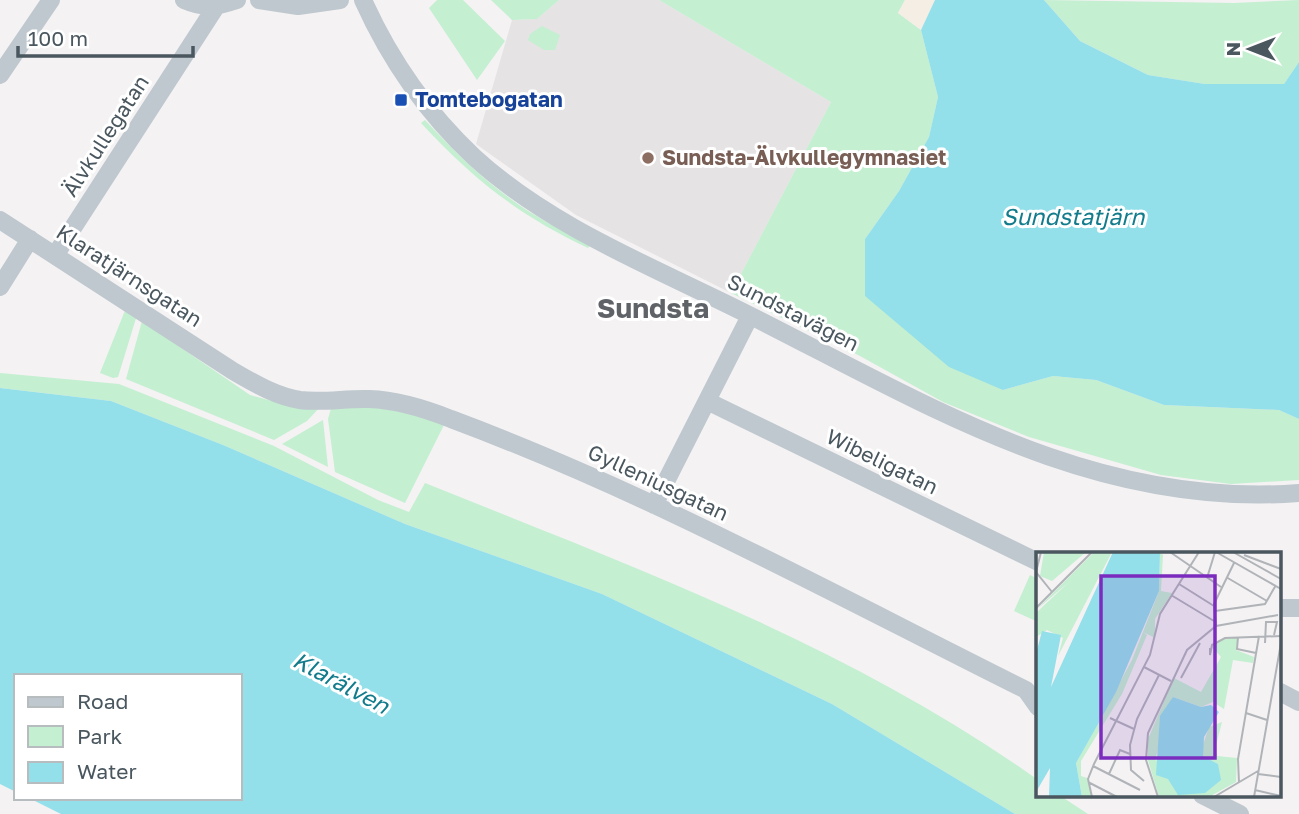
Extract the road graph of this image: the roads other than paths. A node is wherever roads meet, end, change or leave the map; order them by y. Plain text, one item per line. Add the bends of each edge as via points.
1 (51, 0) edge
2 (184, 0) edge
3 (237, 0) edge
4 (258, 0) edge
5 (340, 0) edge
6 (363, 0) edge
7 (215, 8) junction
8 (7, 51) edge
9 (0, 75) edge
10 (0, 220) edge
11 (30, 239) junction
12 (56, 254) junction
13 (0, 287) edge
14 (750, 316) junction
15 (233, 371) joint
16 (706, 401) junction
17 (1299, 493) edge
18 (654, 505) junction
19 (1036, 561) edge
20 (1282, 693) edge
21 (1036, 700) edge
22 (1299, 702) edge
23 (1204, 796) edge
24 (1240, 814) edge

1 - 8 street
2 - 7 street
3 - 7 street
4 - 5 street via 298,6
6 - 14 street, Sundstavägen via 427,108 501,180 600,240
7 - 12 street, Älvkullegatan
8 - 9 street
10 - 11 street, Klaratjärnsgatan
11 - 12 street, Klaratjärnsgatan
11 - 13 street
12 - 15 street, Klaratjärnsgatan
14 - 16 street
14 - 17 street, Sundstavägen via 909,398 1053,460 1123,479 1195,491
15 - 18 street, Gylleniusgatan via 271,392 301,400 370,399 434,413
16 - 18 street
16 - 19 street, Wibeligatan
18 - 21 street, Gylleniusgatan via 1026,691
20 - 22 street
23 - 24 street

